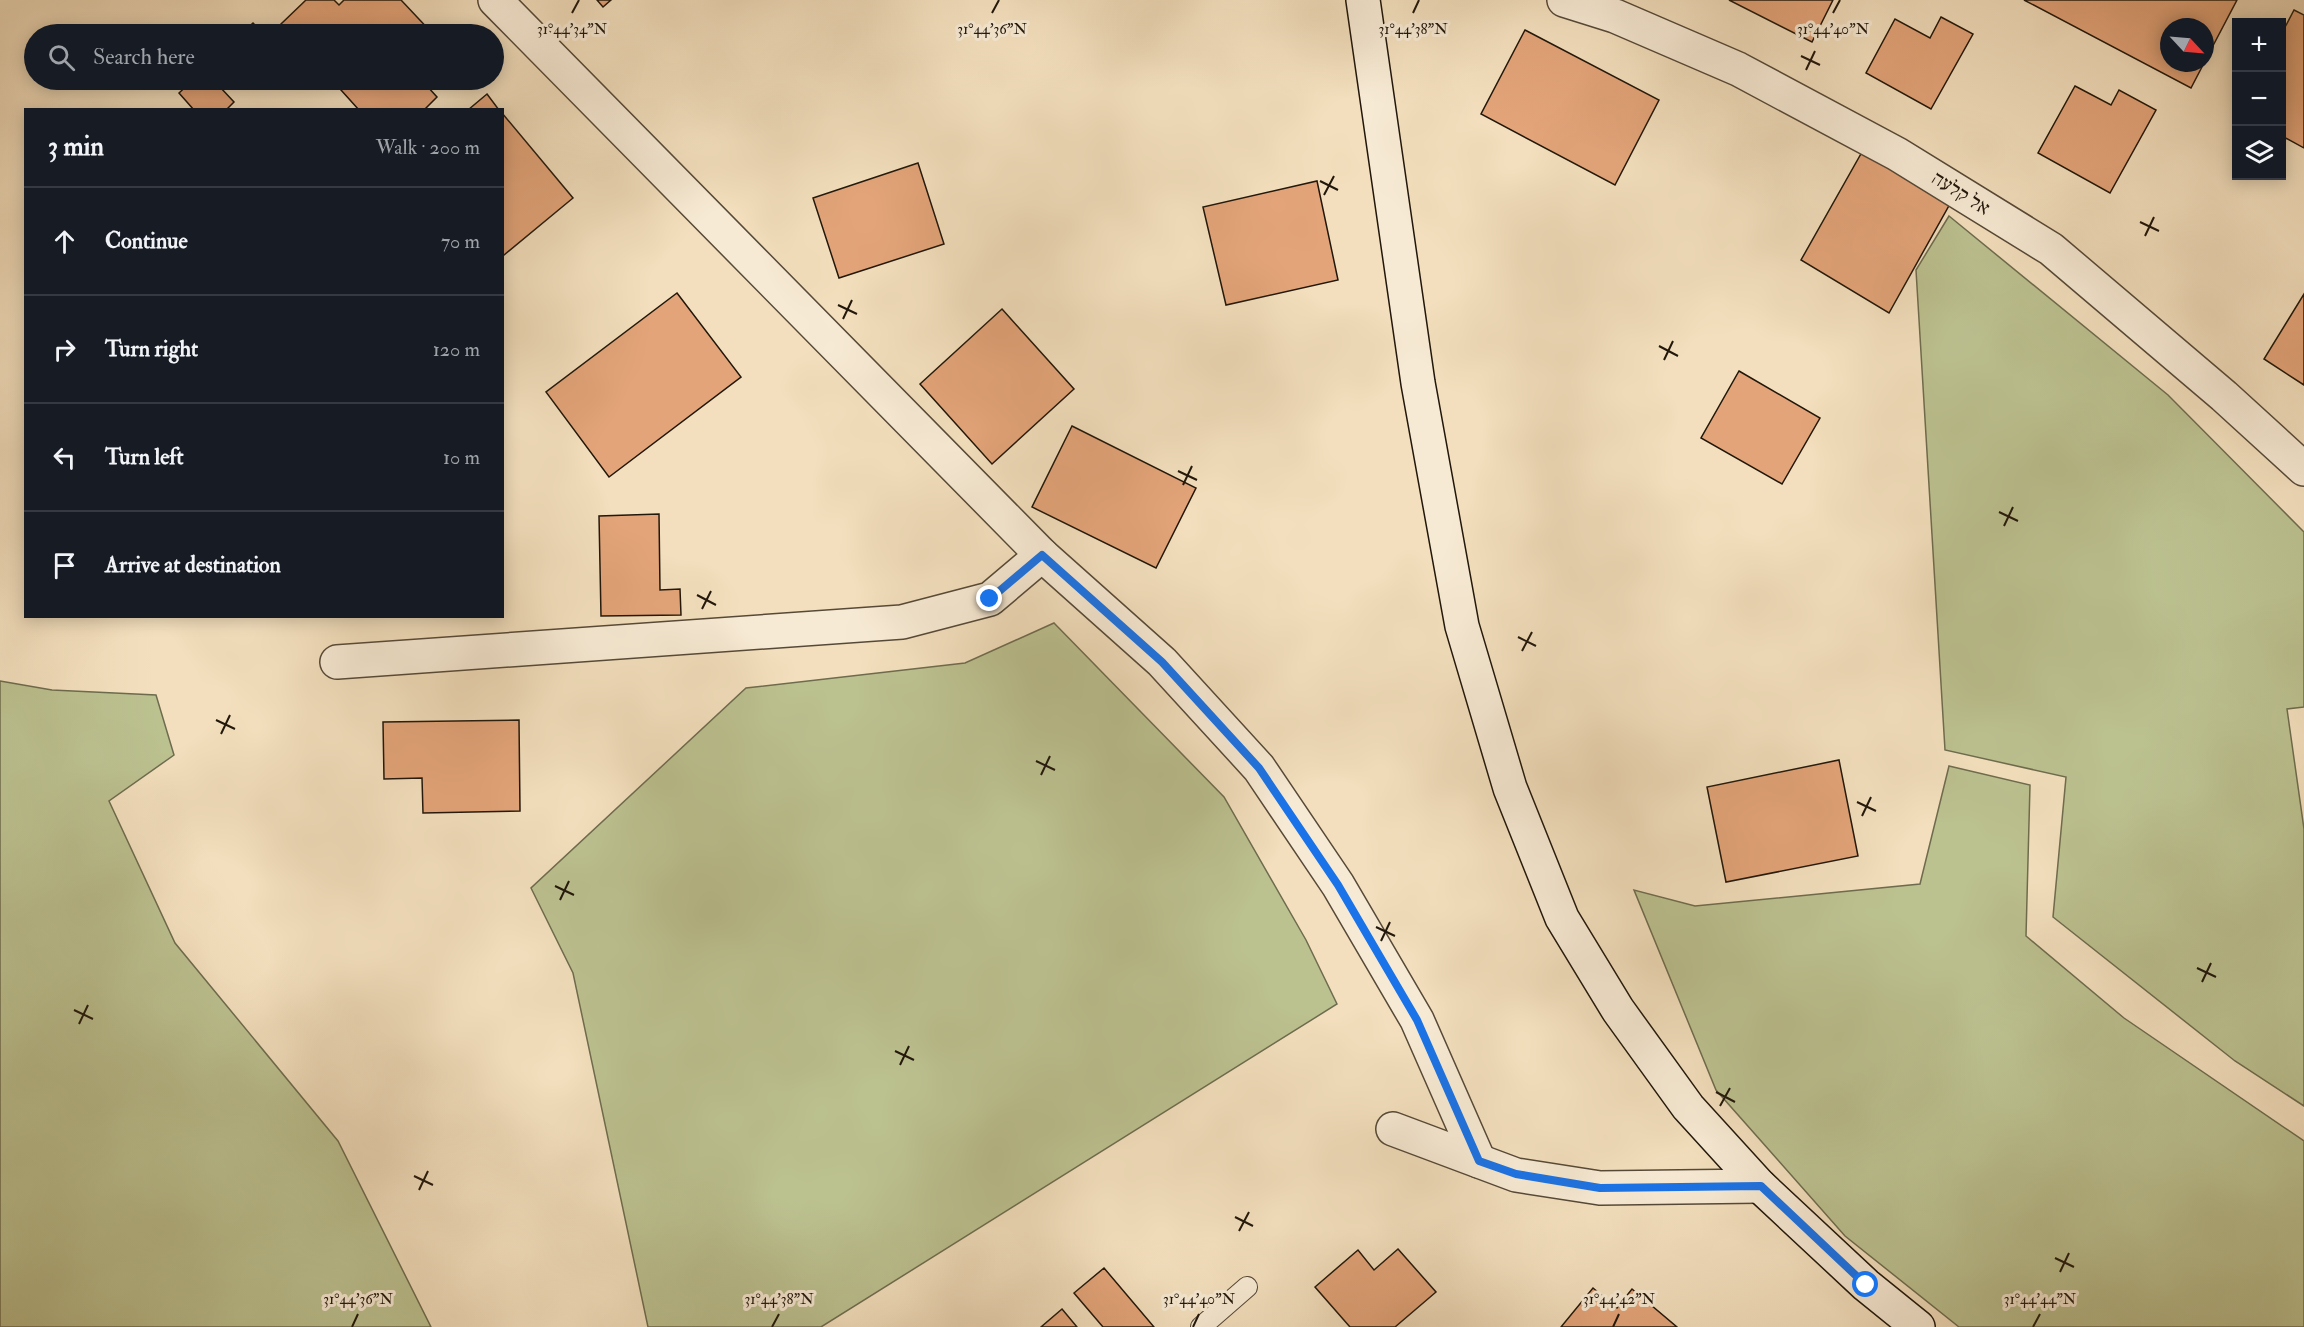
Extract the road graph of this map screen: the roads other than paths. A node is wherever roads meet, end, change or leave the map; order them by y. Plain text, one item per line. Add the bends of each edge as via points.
1 (495, 0) edge
2 (1363, 0) edge
3 (1564, 0) edge
4 (2304, 470) edge
5 (1042, 555) junction
6 (338, 662) dead end
7 (1393, 1129) dead end
8 (1479, 1161) junction
9 (1761, 1186) junction
10 (1247, 1287) dead end
11 (1201, 1327) edge
12 (1918, 1327) edge

1 - 5 street
2 - 9 street via 1418,382 1462,626 1510,788 1562,918 1618,1010 1688,1107
3 - 4 street, אל קלעה via 1615,16 1738,69 1897,154 2051,249 2224,396
5 - 6 street via 990,599 902,622
5 - 8 street via 1162,662 1259,768 1338,885 1417,1020
7 - 8 street
8 - 9 street via 1516,1174 1600,1188
9 - 12 street via 1866,1285
10 - 11 lane

